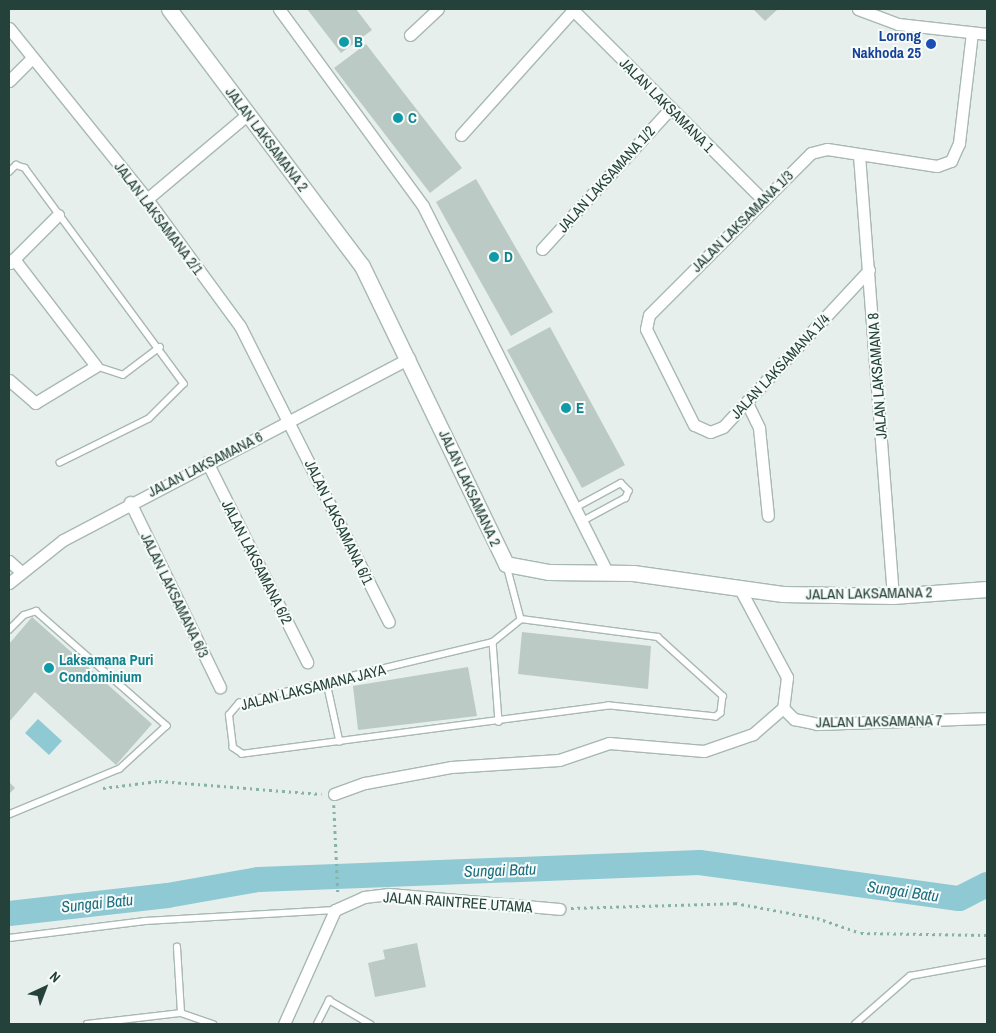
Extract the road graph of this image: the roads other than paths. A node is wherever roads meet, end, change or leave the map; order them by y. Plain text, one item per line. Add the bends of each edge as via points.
1 (169, 9) edge
2 (279, 9) edge
3 (438, 9) edge
4 (573, 9) edge
5 (858, 9) edge
6 (9, 28) edge
7 (972, 33) junction
8 (987, 34) edge
9 (410, 35) dead end
10 (31, 59) junction
11 (9, 81) edge
12 (670, 109) junction
13 (248, 114) junction
14 (461, 135) dead end
15 (859, 155) junction
16 (9, 172) edge
17 (147, 199) junction
18 (763, 200) junction
19 (58, 214) junction
20 (542, 248) dead end
21 (11, 262) edge
22 (869, 270) junction
23 (646, 329) joint
24 (160, 347) junction
25 (409, 358) junction
26 (96, 366) junction
27 (9, 380) edge
28 (747, 403) junction
29 (289, 421) junction
30 (207, 462) junction
31 (60, 463) dead end
32 (130, 502) junction
33 (575, 508) junction
34 (768, 516) dead end
35 (582, 522) junction
36 (9, 561) edge
37 (506, 564) junction
38 (20, 571) junction
39 (607, 572) junction
40 (9, 583) edge
41 (987, 589) edge
42 (742, 591) junction
43 (893, 596) junction
44 (521, 619) junction
45 (389, 622) dead end
46 (9, 630) edge
47 (493, 642) junction
48 (307, 662) dead end
49 (327, 683) junction
50 (220, 687) dead end
51 (784, 708) junction
52 (987, 718) edge
53 (499, 722) junction
54 (340, 742) junction
55 (334, 794) road end
56 (9, 815) edge
57 (559, 909) road end
58 (335, 910) junction
59 (9, 938) edge
60 (177, 947) dead end
61 (987, 962) edge
62 (181, 1013) junction
63 (118, 1022) edge
64 (87, 1024) edge
65 (213, 1024) edge
66 (284, 1024) edge
67 (317, 1024) edge
68 (370, 1024) edge
69 (855, 1024) edge

1 - 13 street, JALAN LAKSAMANA 2
2 - 33 street via 423,206
3 - 9 street
4 - 12 street, JALAN LAKSAMANA 1
4 - 14 street
5 - 7 street via 898,24
6 - 10 street, JALAN LAKSAMANA 2/1
7 - 8 street
7 - 15 street via 959,143 951,161 938,166
10 - 11 street
10 - 17 street, JALAN LAKSAMANA 2/1
12 - 18 street, JALAN LAKSAMANA 1
12 - 20 street, JALAN LAKSAMANA 1/2
13 - 17 street
13 - 25 street, JALAN LAKSAMANA 2 via 362,266
15 - 18 street, JALAN LAKSAMANA 1/3 via 827,149 811,152
15 - 22 street, JALAN LAKSAMANA 8
16 - 19 lane via 16,165 25,168
17 - 29 street, JALAN LAKSAMANA 2/1 via 240,326
18 - 23 street, JALAN LAKSAMANA 1/3 via 649,315
19 - 21 street
19 - 24 lane
21 - 26 street
22 - 28 street, JALAN LAKSAMANA 1/4
22 - 43 street, JALAN LAKSAMANA 8
23 - 28 street, JALAN LAKSAMANA 1/4 via 694,425 710,432 723,427
24 - 26 lane via 123,375
24 - 31 lane via 183,379 182,388 149,419
25 - 29 street, JALAN LAKSAMANA 6
25 - 37 street, JALAN LAKSAMANA 2
26 - 27 street via 35,403
28 - 34 street via 759,428
29 - 30 street, JALAN LAKSAMANA 6
29 - 45 street, JALAN LAKSAMANA 6/1
30 - 32 street, JALAN LAKSAMANA 6
30 - 48 street, JALAN LAKSAMANA 6/2
32 - 38 street, JALAN LAKSAMANA 6 via 62,540
32 - 50 street, JALAN LAKSAMANA 6/3
33 - 35 street
33 - 35 lane via 621,483 629,491 626,498
35 - 39 street
36 - 38 street
37 - 39 street, JALAN LAKSAMANA 2 via 549,572
37 - 44 lane
38 - 40 street, JALAN LAKSAMANA 6
39 - 42 street, JALAN LAKSAMANA 2
41 - 43 street, JALAN LAKSAMANA 2
42 - 43 street, JALAN LAKSAMANA 2
42 - 51 street via 787,676
44 - 47 lane, JALAN LAKSAMANA JAYA
44 - 53 lane, JALAN LAKSAMANA JAYA via 658,637 723,696 724,705 716,717 609,706
46 - 56 lane via 24,615 36,611 167,726 120,770
47 - 49 lane, JALAN LAKSAMANA JAYA
47 - 53 lane
49 - 54 lane
49 - 54 lane, JALAN LAKSAMANA JAYA via 239,703 229,715 233,748 242,754
51 - 52 street, JALAN LAKSAMANA 7 via 794,719 817,724
51 - 55 street via 753,734 704,751 609,743 560,760 451,767 365,783
53 - 54 lane, JALAN LAKSAMANA JAYA
57 - 58 street, JALAN RAINTREE UTAMA via 389,894 364,897
58 - 59 lane via 145,921
58 - 66 street
60 - 62 lane
61 - 69 lane via 910,976
62 - 63 lane
62 - 65 lane
63 - 64 lane
67 - 68 lane via 329,1000

